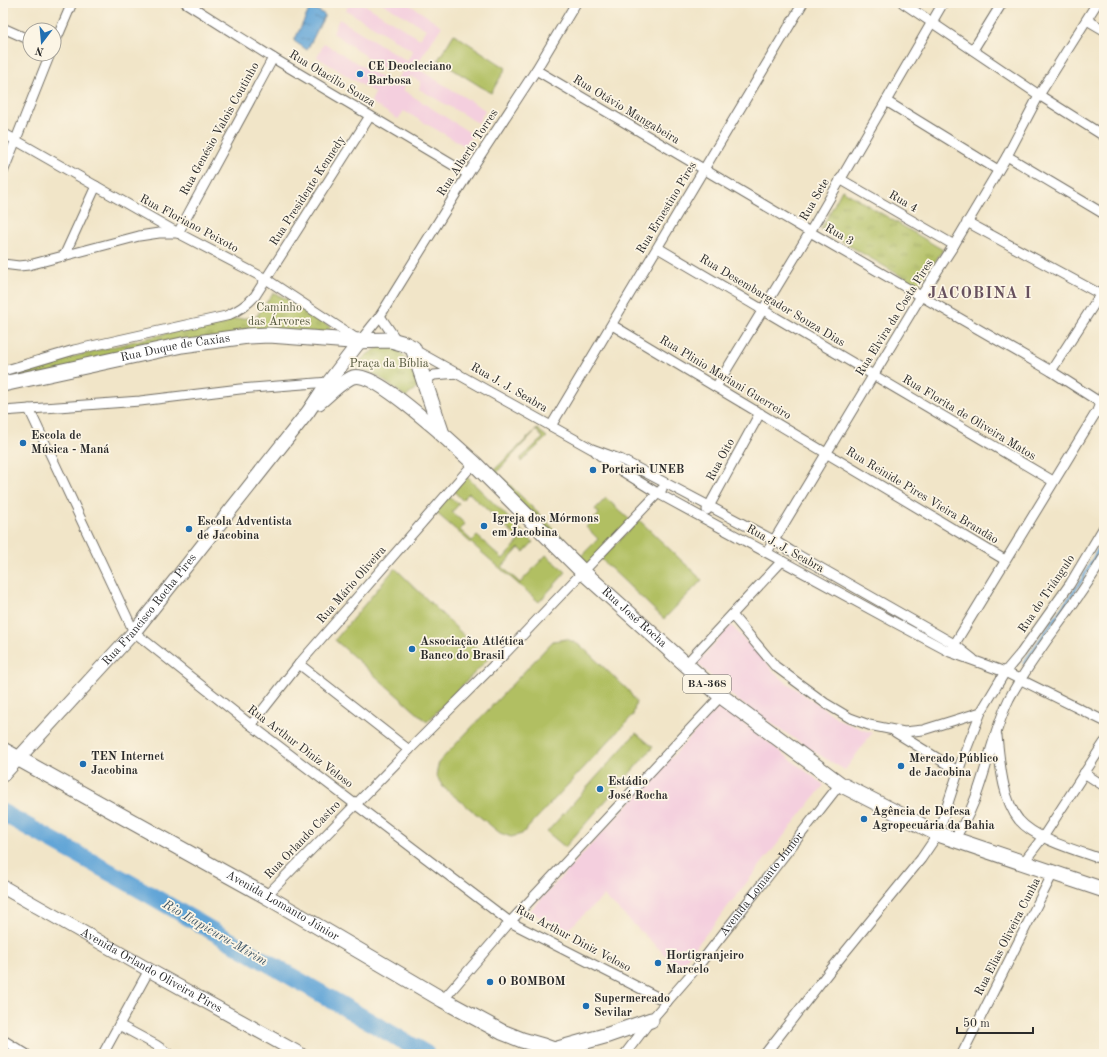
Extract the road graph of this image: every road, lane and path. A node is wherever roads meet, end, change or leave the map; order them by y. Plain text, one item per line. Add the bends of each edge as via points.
1 (72, 3) edge
2 (186, 3) edge
3 (576, 3) edge
4 (803, 3) edge
5 (903, 3) edge
6 (943, 3) edge
7 (1002, 3) edge
8 (1097, 3) edge
9 (1087, 20) junction
10 (932, 23) junction
11 (62, 26) edge
12 (3, 28) edge
13 (1104, 30) edge
14 (22, 36) edge
15 (974, 50) junction
16 (273, 58) junction
17 (47, 62) edge
18 (536, 70) junction
19 (1039, 95) junction
20 (886, 101) junction
21 (370, 116) junction
22 (3, 133) edge
23 (1104, 136) edge
24 (15, 140) junction
25 (1007, 156) junction
26 (704, 170) junction
27 (998, 170) junction
28 (3, 172) edge
29 (468, 174) junction
30 (840, 179) junction
31 (96, 186) junction
32 (1104, 214) edge
33 (967, 222) junction
34 (810, 232) junction
35 (178, 233) junction
36 (954, 245) junction
37 (658, 248) junction
38 (64, 256) junction
39 (3, 264) edge
40 (266, 278) junction
41 (1102, 292) edge
42 (921, 296) junction
43 (763, 310) junction
44 (380, 316) junction
45 (612, 325) junction
46 (355, 341) junction
47 (397, 341) junction
48 (413, 348) junction
49 (3, 371) edge
50 (1051, 371) junction
51 (459, 373) junction
52 (873, 375) junction
53 (424, 381) junction
54 (329, 382) junction
55 (3, 384) edge
56 (716, 387) junction
57 (1104, 393) edge
58 (1101, 403) junction
59 (29, 409) junction
60 (3, 411) edge
61 (308, 412) junction
62 (760, 413) junction
63 (551, 426) junction
64 (442, 434) junction
65 (592, 449) junction
66 (827, 453) junction
67 (474, 463) junction
68 (1053, 481) junction
69 (667, 483) junction
70 (659, 494) junction
71 (709, 506) junction
72 (703, 518) junction
73 (1104, 527) edge
74 (774, 541) junction
75 (767, 552) junction
76 (1104, 557) edge
77 (1005, 560) junction
78 (782, 561) junction
79 (583, 572) junction
80 (898, 612) junction
81 (732, 615) junction
82 (892, 622) junction
83 (134, 632) junction
84 (952, 648) junction
85 (299, 664) junction
86 (685, 665) junction
87 (1005, 672) junction
88 (1020, 679) junction
89 (721, 696) junction
90 (981, 712) junction
91 (1104, 721) edge
92 (250, 725) junction
93 (890, 729) junction
94 (996, 732) junction
95 (1104, 743) edge
96 (3, 750) edge
97 (409, 750) junction
98 (10, 767) edge
99 (958, 771) junction
100 (1084, 773) junction
101 (840, 784) junction
102 (1104, 786) edge
103 (355, 804) junction
104 (938, 834) junction
105 (1043, 837) junction
106 (953, 840) junction
107 (1104, 860) edge
108 (1024, 863) junction
109 (1053, 873) junction
110 (3, 887) edge
111 (1104, 890) edge
112 (266, 896) junction
113 (510, 922) junction
114 (149, 970) junction
115 (443, 1000) junction
116 (667, 1002) junction
117 (651, 1020) junction
118 (119, 1025) junction
119 (3, 1040) edge
120 (559, 1052) edge
121 (26, 1054) edge
122 (103, 1054) edge
123 (169, 1054) edge
124 (300, 1054) edge
125 (625, 1054) edge
126 (765, 1054) edge
127 (962, 1054) edge

1 - 11 street
2 - 16 street, Rua Otacilio Souza
3 - 18 street, Rua Alberto Torres
4 - 26 street, Rua Ernestino Pires
5 - 10 street
6 - 10 street, Rua Sete
7 - 15 street
8 - 9 street, Rua Elvira da Costa Pires
9 - 13 street
9 - 19 street, Rua Elvira da Costa Pires
10 - 15 street
10 - 20 street, Rua Sete
12 - 14 street
15 - 19 street
16 - 21 street, Rua Otacilio Souza
16 - 35 street, Rua Genésio Valois Coutinho
17 - 24 street
18 - 26 street, Rua Otávio Mangabeira
18 - 29 street, Rua Alberto Torres
19 - 23 street
19 - 25 street, Rua Elvira da Costa Pires
20 - 27 street
20 - 30 street, Rua Sete
21 - 29 street, Rua Otacilio Souza
21 - 40 street, Rua Presidente Kennedy
22 - 24 street, Rua Floriano Peixoto
24 - 28 street
24 - 31 street, Rua Floriano Peixoto
25 - 27 street, Rua Elvira da Costa Pires
25 - 32 street
26 - 34 street, Rua 3
26 - 37 street, Rua Ernestino Pires
27 - 33 street, Rua Elvira da Costa Pires
29 - 44 street, Rua Alberto Torres
30 - 34 street, Rua Sete
30 - 36 street, Rua 4
31 - 35 street, Rua Floriano Peixoto
31 - 38 street
33 - 36 street, Rua Elvira da Costa Pires
33 - 41 street
34 - 42 street, Rua 3
34 - 43 street, Rua Sete
35 - 38 street via 139,236
35 - 40 street, Rua Floriano Peixoto
36 - 42 street, Rua Elvira da Costa Pires
37 - 43 street, Rua Desembargador Souza Dias
37 - 45 street, Rua Ernestino Pires
38 - 39 street via 29,265
40 - 46 street, Rua Floriano Peixoto
40 - 49 street, Rua Duque de Caxias via 247,305 226,316 74,350
41 - 50 street
42 - 50 street, Rua 3
42 - 52 street, Rua Elvira da Costa Pires
43 - 52 street, Rua Desembargador Souza Dias
43 - 56 street, Rua Sete
44 - 46 street, Rua Francisco Rocha Pires
44 - 47 street
45 - 56 street, Rua Plinio Mariani Guerreiro
45 - 63 street, Rua Ernestino Pires
46 - 47 main road, Rua Duque de Caxias
46 - 54 street, Rua Francisco Rocha Pires
46 - 55 main road, Rua Duque de Caxias via 248,336 182,345
47 - 48 main road
48 - 51 street, Rua J. J. Seabra
48 - 53 main road
50 - 58 street, Rua 3
51 - 53 street via 434,375
51 - 63 street, Rua J. J. Seabra
52 - 66 street, Rua Elvira da Costa Pires
52 - 68 street, Rua Florita de Oliveira Matos
53 - 64 main road
54 - 59 street
54 - 61 street, Rua Francisco Rocha Pires
56 - 62 street, Rua Plinio Mariani Guerreiro
57 - 58 street
58 - 68 street
59 - 60 street
59 - 83 street, Rua Arthur Diniz Veloso
61 - 64 street via 353,377 362,377 407,405
61 - 83 street, Rua Francisco Rocha Pires
62 - 66 street, Rua Plinio Mariani Guerreiro
62 - 71 street, Rua Oito
63 - 65 street, Rua J. J. Seabra
64 - 67 main road, Rua José Rocha
65 - 69 street, Rua J. J. Seabra via 617,458
65 - 70 street, Rua J. J. Seabra via 608,463
66 - 74 street, Rua Elvira da Costa Pires
66 - 77 street, Rua Reinide Pires Vieira Brandão
67 - 79 main road, Rua José Rocha
67 - 85 street, Rua Mário Oliveira
68 - 77 street
69 - 70 street, Rua Orlando Castro
69 - 71 street, Rua J. J. Seabra
70 - 72 street, Rua J. J. Seabra
70 - 79 street, Rua Orlando Castro
71 - 72 street, Rua Oito
71 - 74 street, Rua J. J. Seabra
72 - 75 street, Rua J. J. Seabra
73 - 87 street, Rua do Triângulo via 1070,584
74 - 75 street, Rua Elvira da Costa Pires
74 - 80 street, Rua J. J. Seabra
75 - 78 street, Rua J. J. Seabra
76 - 88 street via 1084,590
77 - 84 street
78 - 81 street
78 - 82 street, Rua J. J. Seabra
79 - 86 main road, Rua José Rocha / BA-368
79 - 97 street, Rua Orlando Castro
80 - 82 street
80 - 84 street, Rua J. J. Seabra
81 - 86 street
81 - 93 street via 775,666 825,703 850,718
82 - 84 street, Rua J. J. Seabra
83 - 92 street, Rua Arthur Diniz Veloso
83 - 98 street, Rua Francisco Rocha Pires
84 - 87 street, Rua J. J. Seabra
85 - 92 street, Rua Mário Oliveira
85 - 97 street
86 - 89 main road, Rua José Rocha / BA-368
87 - 88 street, Rua J. J. Seabra
87 - 90 street, Rua do Triângulo
88 - 91 street, Rua J. J. Seabra
88 - 94 street
89 - 101 main road, Rua José Rocha / BA-368
89 - 113 street
90 - 93 street via 923,730 904,732
90 - 99 street, Rua do Triângulo
92 - 103 street, Rua Arthur Diniz Veloso
93 - 99 street
94 - 105 street via 1000,767 1012,810 1030,830
94 - 106 street via 975,801
95 - 100 street
96 - 98 main road, Avenida Lomanto Júnior
97 - 103 street, Rua Orlando Castro
98 - 112 main road, Avenida Lomanto Júnior
99 - 104 street, Rua do Triângulo
100 - 102 street
100 - 105 street
101 - 104 main road, BA-368
101 - 116 street, Avenida Lomanto Júnior
103 - 112 street, Rua Orlando Castro
103 - 113 street, Rua Arthur Diniz Veloso
104 - 106 main road, BA-368
104 - 126 street, Rua do Triângulo via 921,859
105 - 107 street
105 - 108 street
106 - 108 main road, BA-368
108 - 109 main road, BA-368
109 - 111 main road, BA-368
109 - 127 street, Rua Elias Oliveira Cunha
110 - 114 street, Avenida Orlando Oliveira Pires
112 - 115 main road, Avenida Lomanto Júnior
113 - 115 street
113 - 116 street, Rua Arthur Diniz Veloso
114 - 118 street
114 - 124 street, Avenida Orlando Oliveira Pires
115 - 120 main road, Avenida Lomanto Júnior via 502,1032
116 - 117 street, Avenida Lomanto Júnior
117 - 120 main road
117 - 125 street, Avenida Lomanto Júnior
118 - 122 street
118 - 123 street
119 - 121 street

